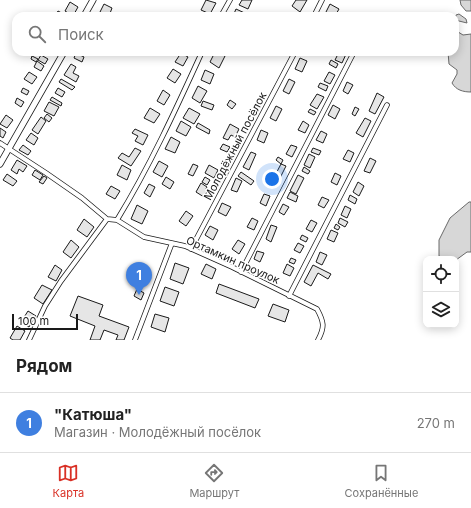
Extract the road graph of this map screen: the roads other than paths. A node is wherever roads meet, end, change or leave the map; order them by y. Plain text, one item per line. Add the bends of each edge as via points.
1 (94, 0) edge
2 (230, 0) edge
3 (322, 0) edge
4 (86, 12) edge
5 (223, 12) edge
6 (316, 12) edge
7 (62, 56) edge
8 (200, 56) edge
9 (293, 56) edge
10 (352, 56) edge
11 (387, 106) dead end
12 (0, 144) edge
13 (8, 149) junction
14 (0, 164) edge
15 (107, 219) junction
16 (117, 220) junction
17 (172, 243) junction
18 (191, 249) junction
19 (241, 272) junction
20 (289, 296) junction
21 (29, 340) edge
22 (136, 340) edge
23 (318, 340) edge

1 - 4 street
2 - 5 street
3 - 6 street
7 - 13 street
8 - 16 street via 165,132 133,195
9 - 18 street, Молодёжный посёлок
10 - 19 street
11 - 20 street
12 - 13 street
13 - 14 street
13 - 15 street via 82,198
15 - 16 street, Ортамкин проулок
15 - 21 street via 60,281
16 - 17 street, Ортамкин проулок via 144,238
17 - 18 street, Ортамкин проулок
17 - 22 street
18 - 19 street, Ортамкин проулок
19 - 20 street, Ортамкин проулок
20 - 23 street, Ортамкин проулок via 317,309 323,319 323,330

